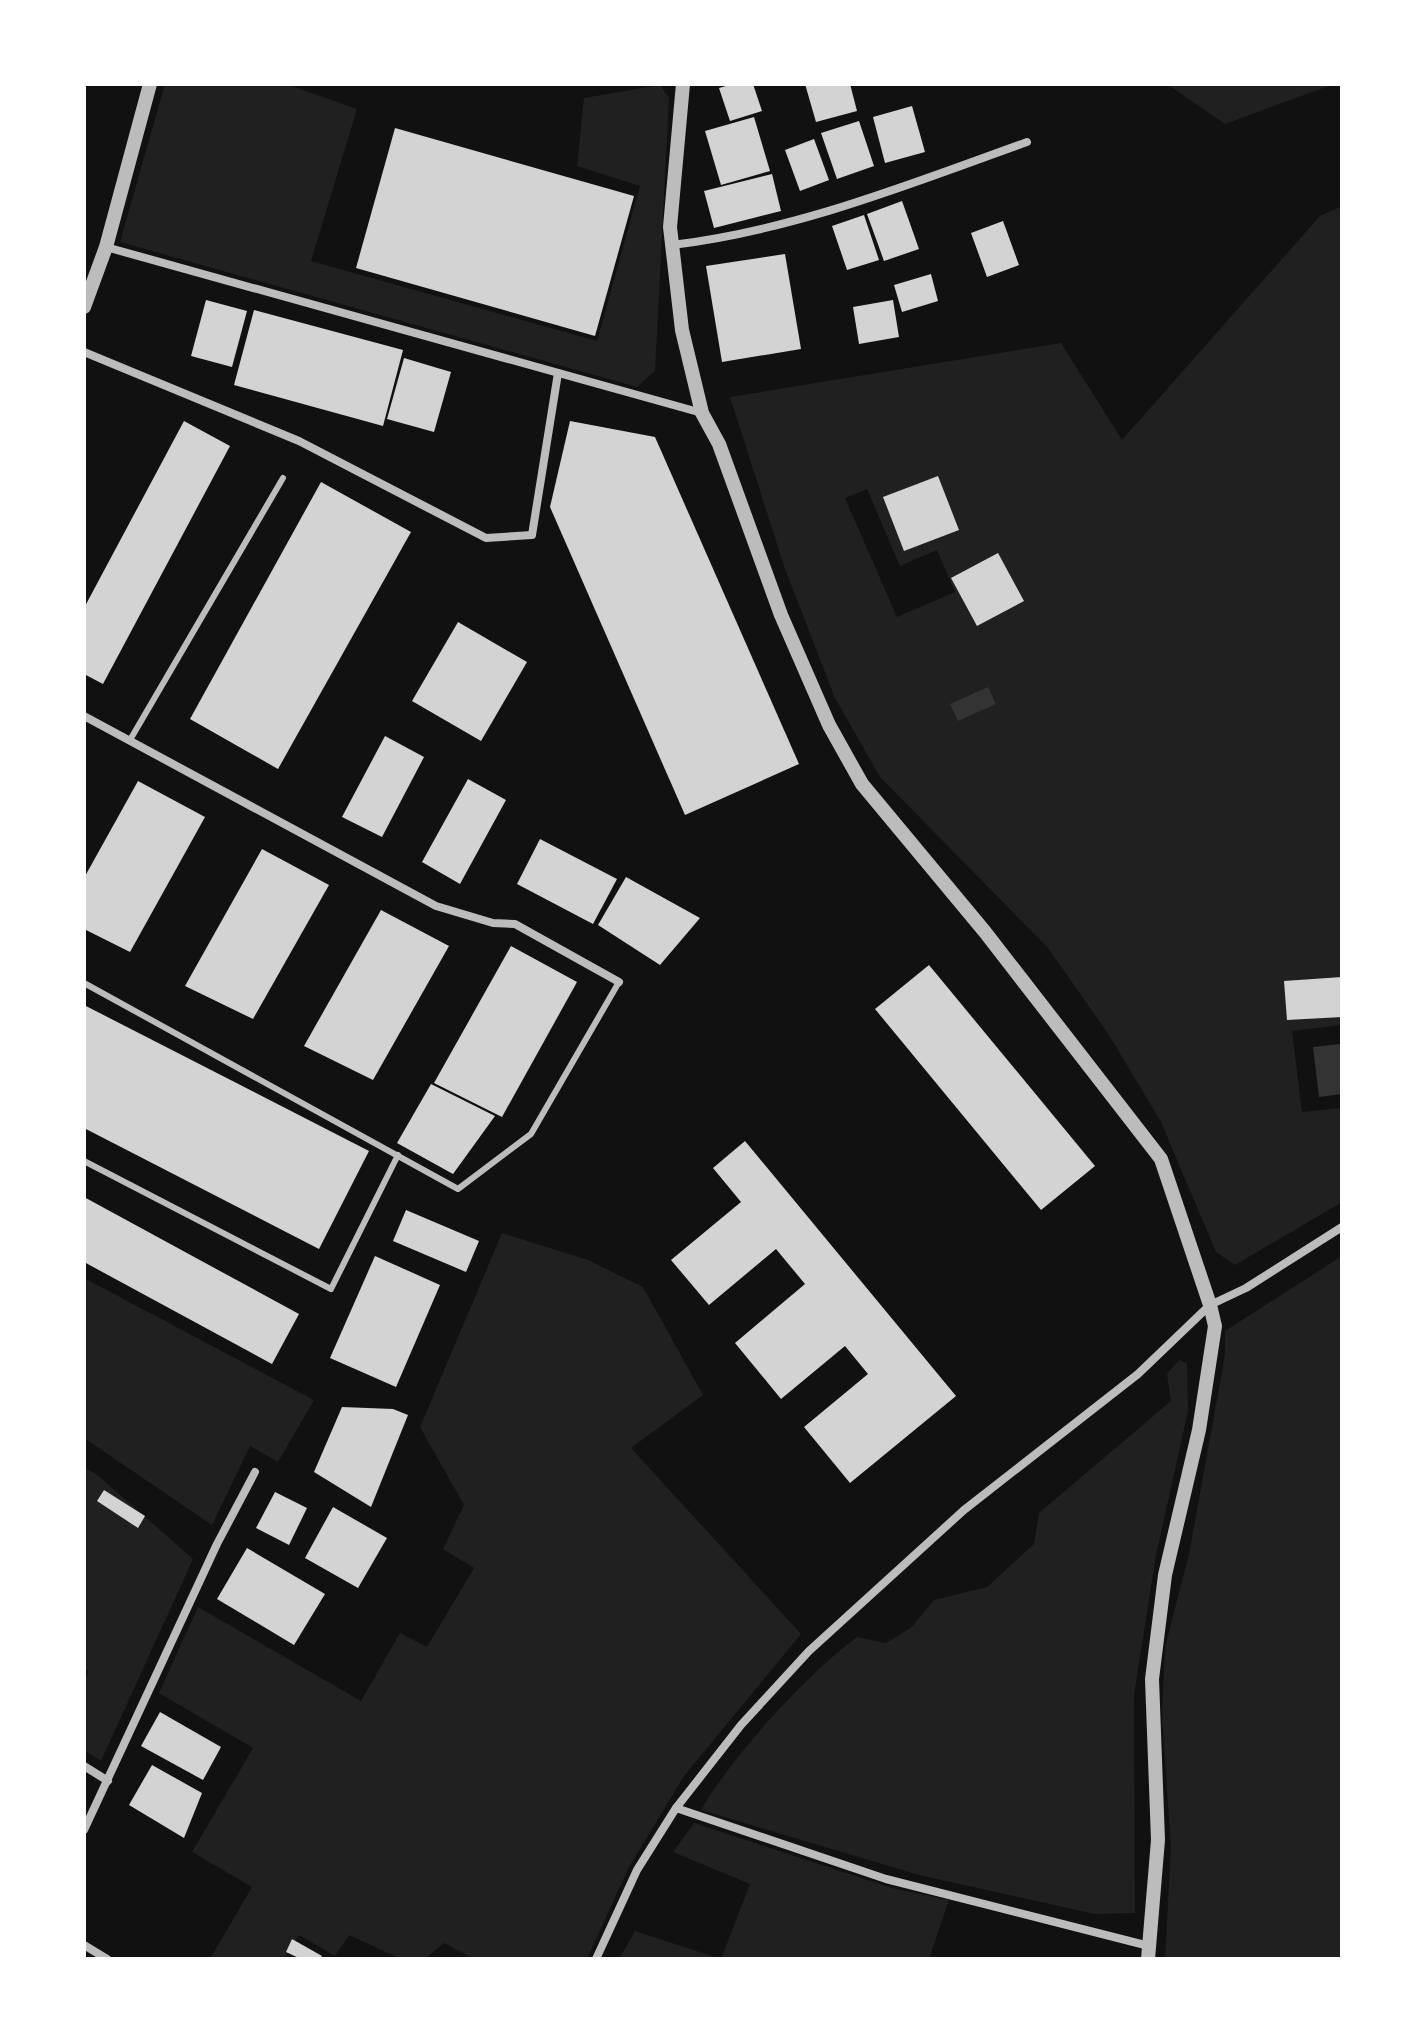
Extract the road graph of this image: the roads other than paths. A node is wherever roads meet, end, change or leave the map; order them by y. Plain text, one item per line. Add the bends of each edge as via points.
1 (150, 84) edge
2 (683, 84) edge
3 (1027, 142) dead end
4 (672, 245) junction
5 (106, 247) junction
6 (84, 307) edge
7 (84, 352) edge
8 (558, 373) junction
9 (702, 413) junction
10 (283, 478) dead end
11 (84, 716) edge
12 (130, 740) junction
13 (619, 982) joint
14 (84, 983) edge
15 (398, 1155) junction
16 (84, 1161) edge
17 (1342, 1227) edge
18 (1210, 1305) junction
19 (255, 1472) dead end
20 (84, 1766) edge
21 (108, 1781) junction
22 (676, 1808) junction
23 (84, 1830) edge
24 (84, 1945) edge
25 (1149, 1952) edge
26 (107, 1959) edge
27 (596, 1959) edge

1 - 5 street
2 - 4 street
3 - 4 street via 825,214 733,238
4 - 9 street via 682,330
5 - 6 street
5 - 8 street
7 - 8 street via 299,441 486,538 532,535
8 - 9 street
9 - 18 street via 719,444 781,615 829,725 862,784 1161,1159
10 - 12 lane
11 - 12 street
12 - 13 street via 436,906 515,924
13 - 15 lane via 531,1134 458,1189
14 - 15 lane
15 - 16 lane via 331,1289
17 - 18 street
18 - 22 street via 1138,1374 964,1510 809,1651 741,1725
18 - 25 street via 1215,1326 1165,1575 1152,1679 1158,1840
19 - 21 street
20 - 21 street
21 - 23 street
22 - 25 street via 886,1879
22 - 27 street via 637,1870
24 - 26 street

